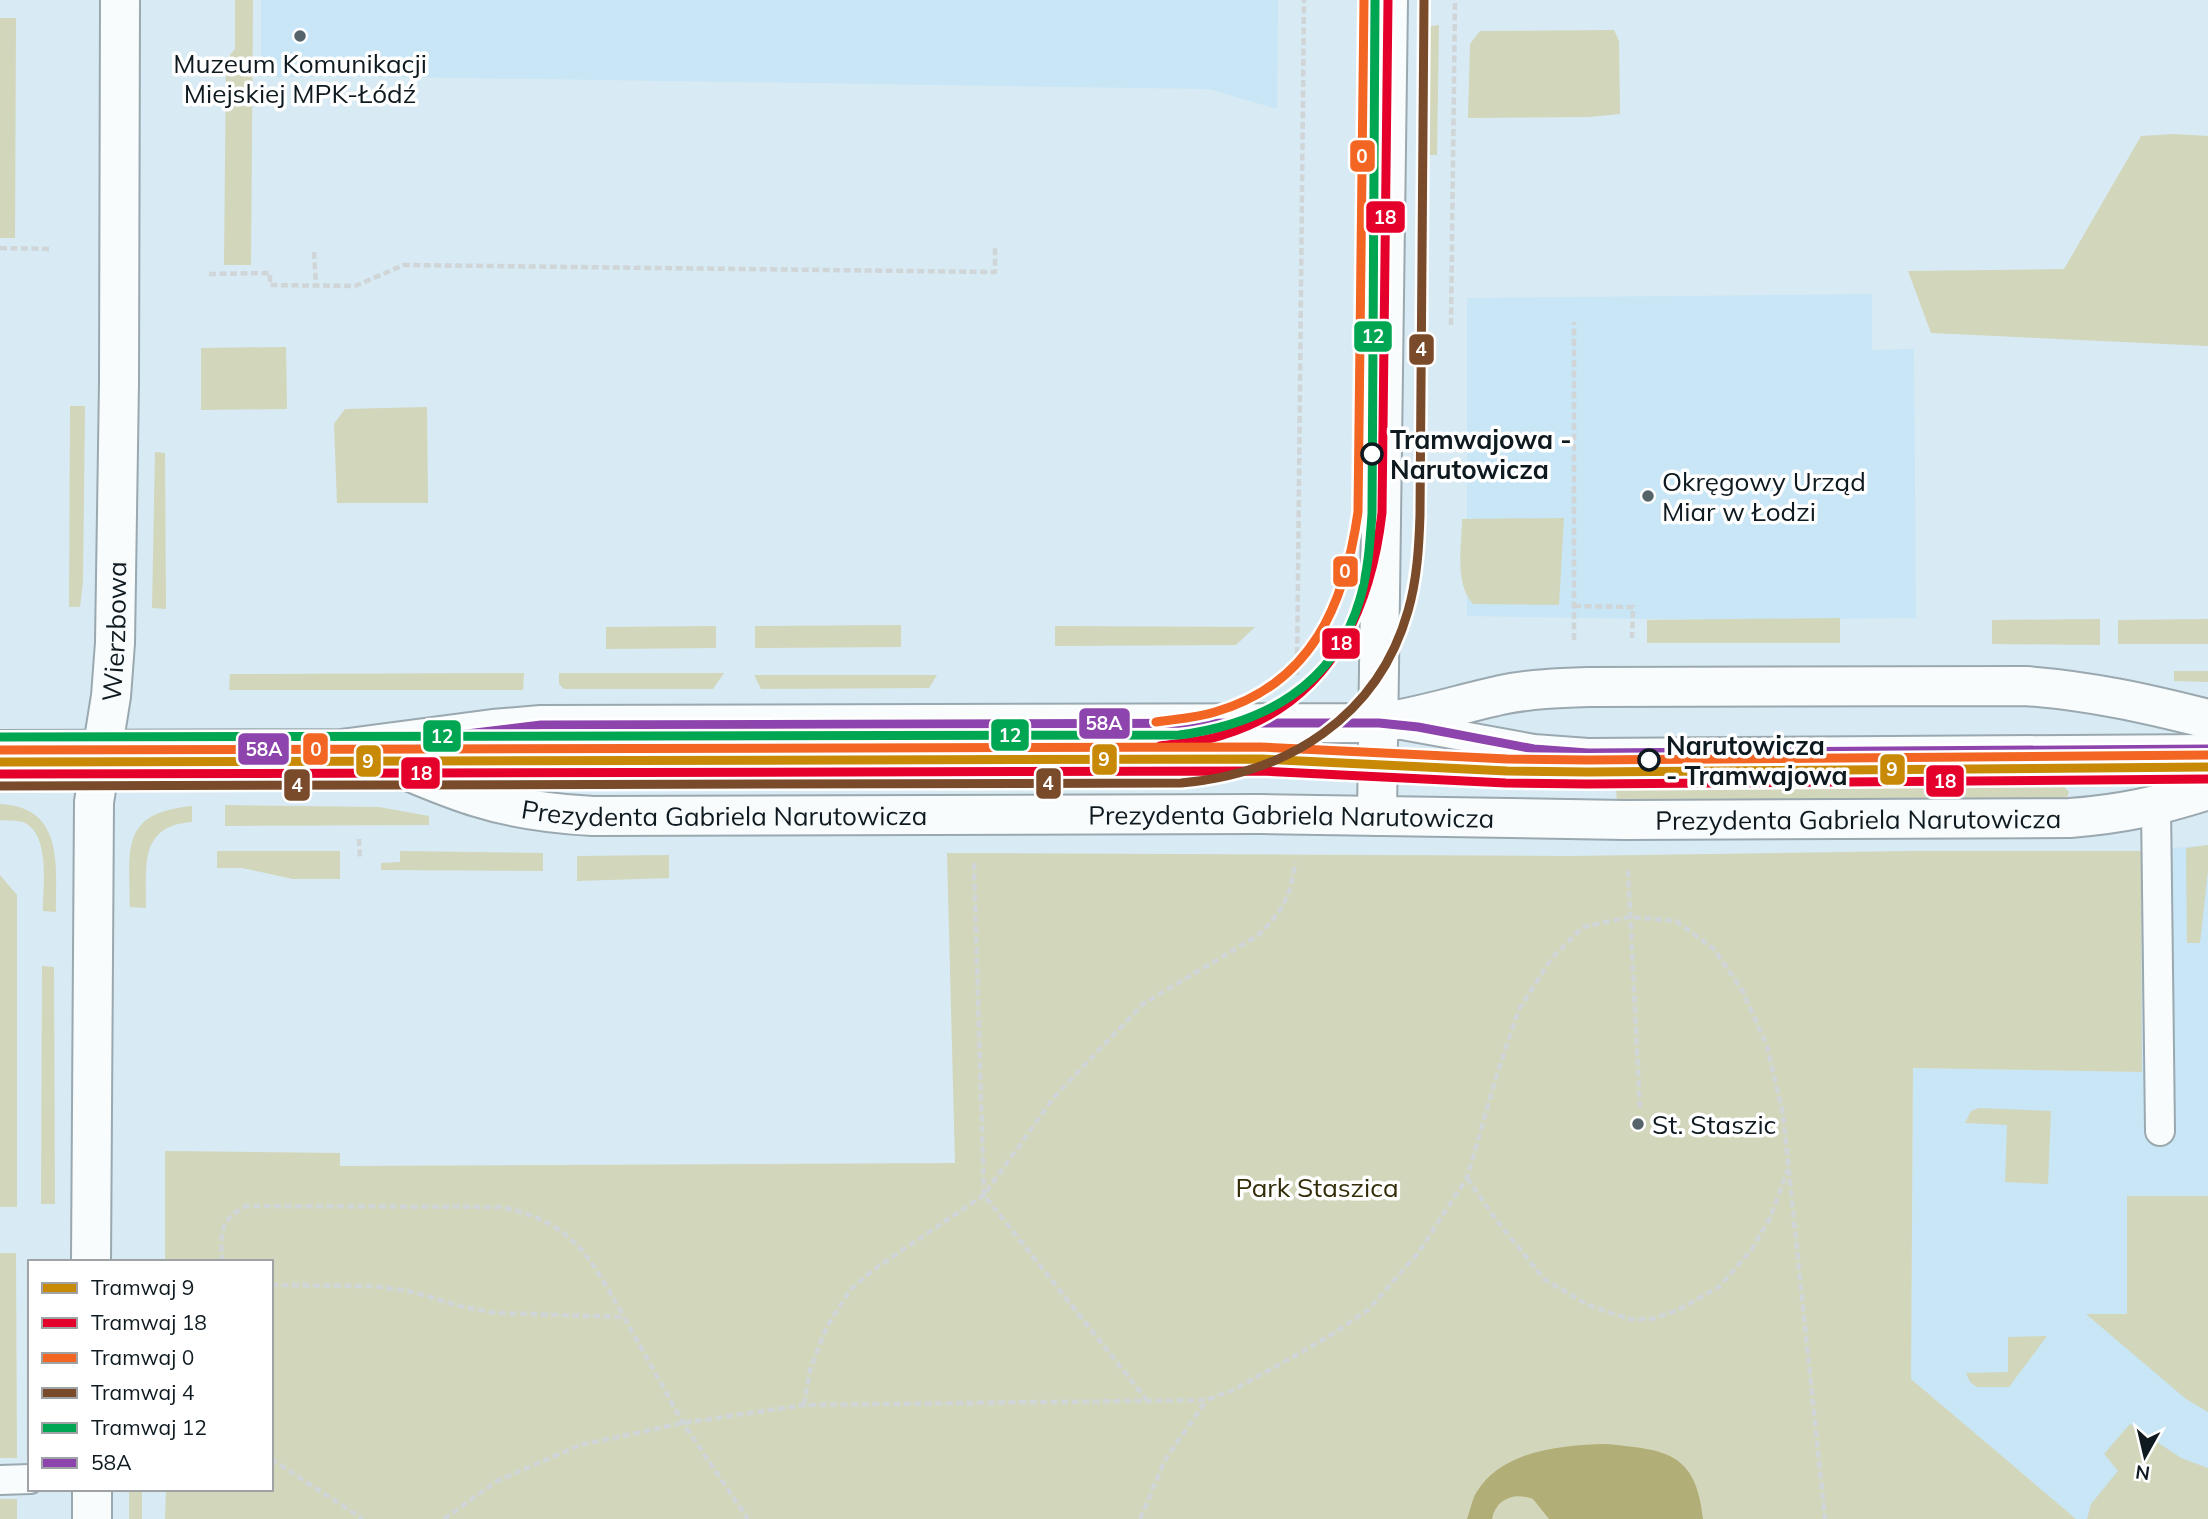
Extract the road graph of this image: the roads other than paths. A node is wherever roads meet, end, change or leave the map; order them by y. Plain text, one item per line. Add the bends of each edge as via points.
1 (120, 0) edge
2 (1388, 0) edge
3 (2208, 719) edge
4 (1379, 723) junction
5 (341, 748) junction
6 (2208, 749) edge
7 (0, 750) edge
8 (102, 750) junction
9 (2208, 790) edge
10 (2156, 807) junction
11 (1377, 816) junction
12 (2160, 1131) dead end
13 (91, 1260) edge
14 (28, 1479) edge
15 (0, 1480) edge
16 (92, 1491) edge
17 (92, 1519) edge

1 - 8 street, Wierzbowa via 115,643
2 - 4 street
3 - 4 street, Prezydenta Gabriela Narutowicza via 2090,692 2026,687 1589,687 1502,695
4 - 5 street, Prezydenta Gabriela Narutowicza via 541,725
4 - 6 lane via 1588,754
4 - 11 street
5 - 8 street, Prezydenta Gabriela Narutowicza
5 - 11 street, Prezydenta Gabriela Narutowicza via 475,797 561,815
7 - 8 street, Prezydenta Gabriela Narutowicza
8 - 13 street, Wierzbowa via 94,802 92,874
9 - 10 street, Prezydenta Gabriela Narutowicza
10 - 11 street, Prezydenta Gabriela Narutowicza via 2070,818
10 - 12 lane
14 - 15 lane
16 - 17 street

